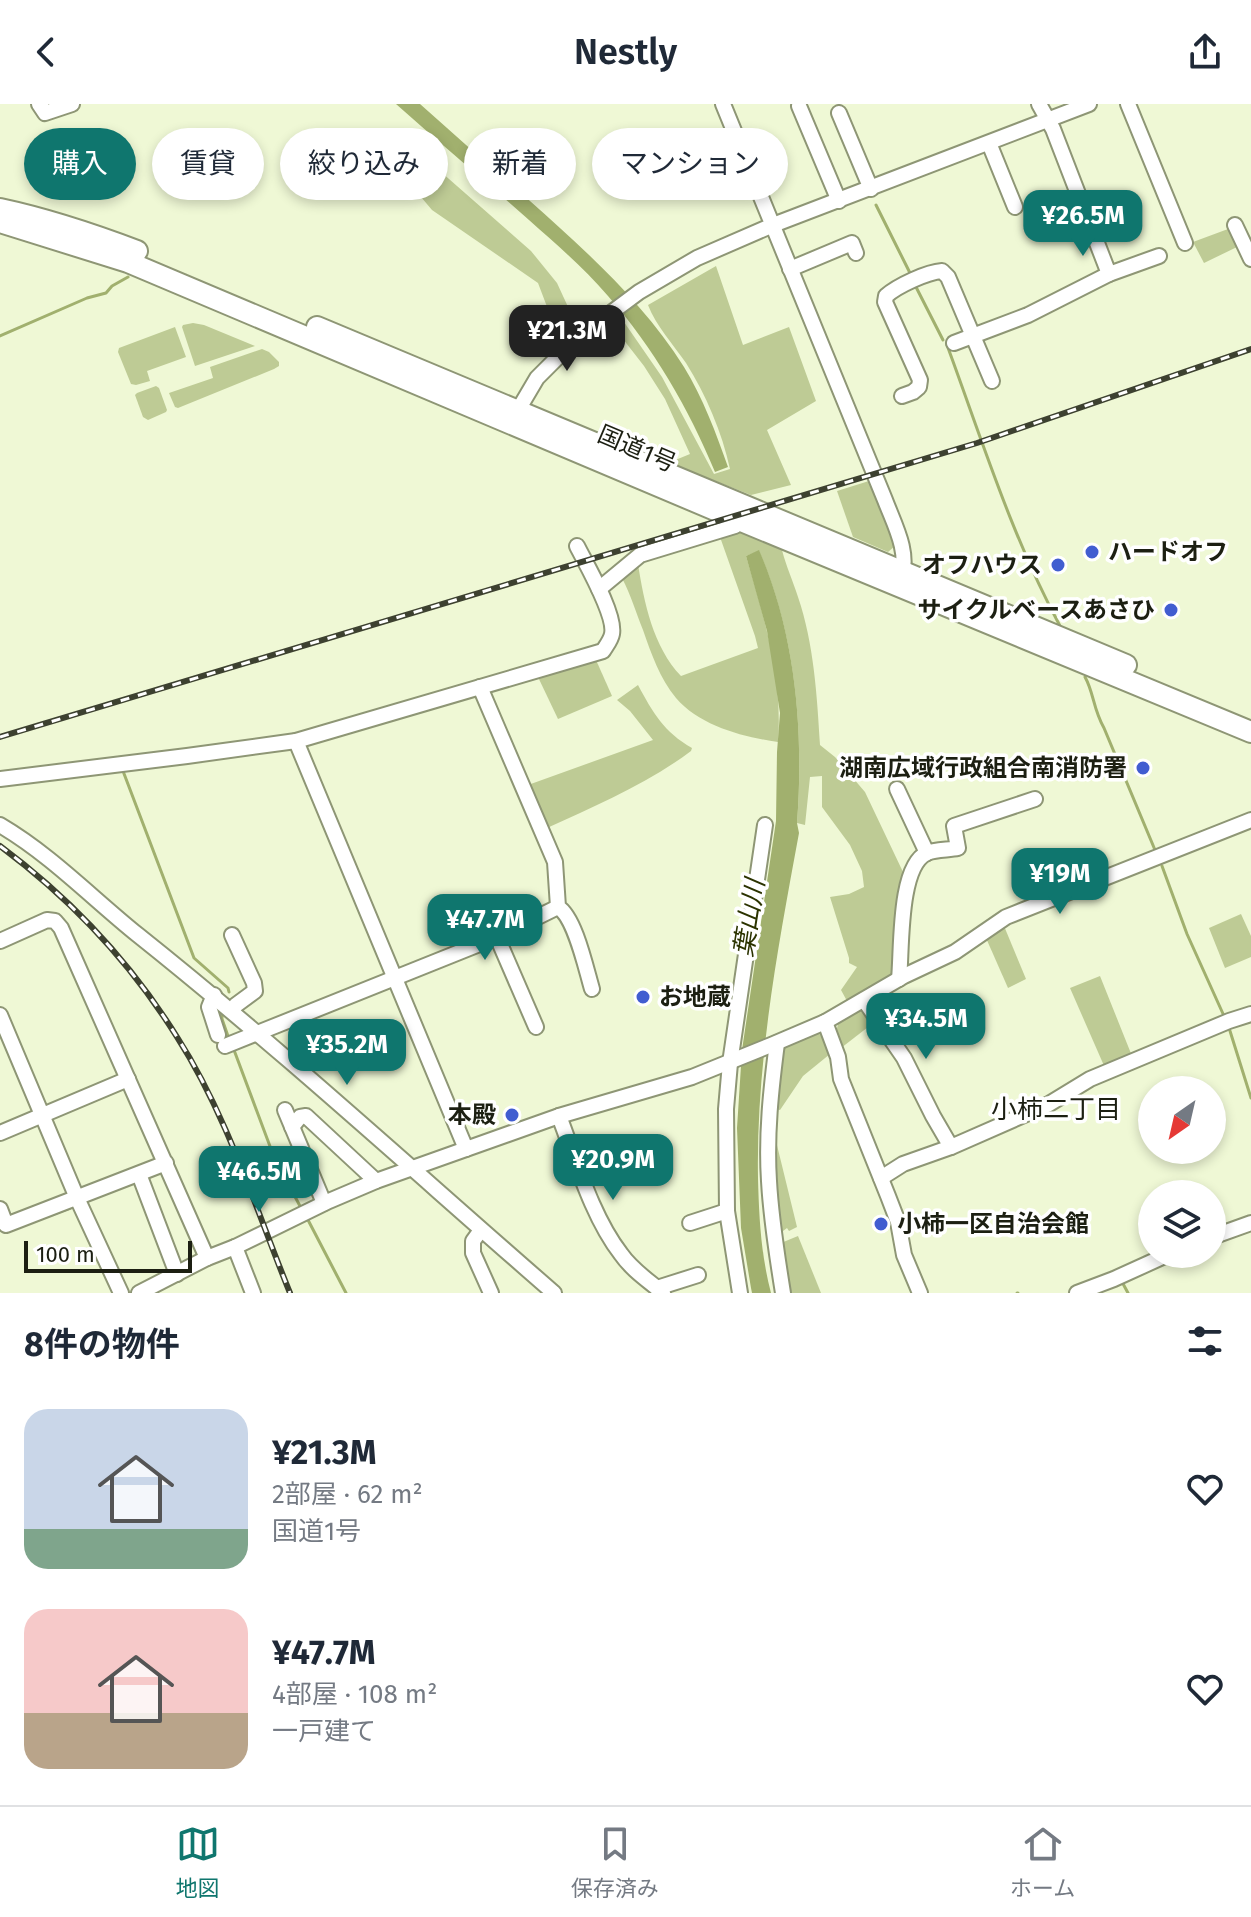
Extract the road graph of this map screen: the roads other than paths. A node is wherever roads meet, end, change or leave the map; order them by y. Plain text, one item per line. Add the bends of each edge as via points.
1 (39, 104) edge
2 (72, 104) edge
3 (723, 104) edge
4 (1039, 104) edge
5 (1089, 104) edge
6 (1128, 104) edge
7 (799, 106) edge
8 (839, 113) dead end
9 (1048, 120) junction
10 (989, 143) junction
11 (871, 189) junction
12 (839, 201) junction
13 (1015, 207) dead end
14 (0, 209) edge
15 (0, 222) edge
16 (773, 225) junction
17 (1235, 225) dead end
18 (1185, 243) dead end
19 (856, 253) dead end
20 (1159, 256) dead end
21 (1251, 259) edge
22 (790, 269) junction
23 (1109, 274) junction
24 (972, 335) junction
25 (954, 343) dead end
26 (992, 381) dead end
27 (902, 396) dead end
28 (514, 418) junction
29 (739, 520) junction
30 (577, 546) dead end
31 (901, 578) junction
32 (604, 586) junction
33 (480, 687) junction
34 (1251, 718) edge
35 (1251, 732) edge
36 (296, 741) junction
37 (0, 779) edge
38 (897, 789) dead end
39 (1035, 799) dead end
40 (1251, 820) edge
41 (0, 825) edge
42 (765, 825) dead end
43 (927, 853) junction
44 (558, 907) junction
45 (232, 935) dead end
46 (497, 937) junction
47 (0, 941) edge
48 (395, 978) junction
49 (899, 979) junction
50 (592, 989) dead end
51 (214, 995) junction
52 (864, 1000) junction
53 (232, 1011) junction
54 (1251, 1014) edge
55 (0, 1015) edge
56 (825, 1022) junction
57 (536, 1027) dead end
58 (257, 1034) junction
59 (774, 1044) junction
60 (732, 1062) junction
61 (128, 1079) junction
62 (285, 1110) dead end
63 (43, 1115) junction
64 (559, 1116) junction
65 (292, 1127) junction
66 (0, 1133) edge
67 (951, 1147) junction
68 (466, 1149) junction
69 (166, 1163) junction
70 (413, 1169) junction
71 (139, 1174) junction
72 (881, 1178) junction
73 (376, 1181) junction
74 (77, 1198) junction
75 (324, 1203) junction
76 (0, 1209) edge
77 (727, 1211) junction
78 (690, 1223) dead end
79 (1251, 1223) edge
80 (481, 1230) junction
81 (1226, 1232) edge
82 (235, 1247) junction
83 (207, 1258) junction
84 (1147, 1268) edge
85 (177, 1274) junction
86 (698, 1275) dead end
87 (1118, 1286) edge
88 (660, 1290) edge
89 (121, 1293) edge
90 (139, 1293) edge
91 (253, 1293) edge
92 (491, 1293) edge
93 (554, 1293) edge
94 (740, 1293) edge
95 (783, 1293) edge
96 (920, 1293) edge
97 (1077, 1293) edge

1 - 2 street via 45,113
3 - 16 street
4 - 9 street
5 - 9 street
6 - 18 street
7 - 12 street
8 - 11 street
9 - 10 street
9 - 23 street
10 - 11 street
10 - 13 street
11 - 12 street
12 - 16 street
14 - 28 highway, 国道1号 via 133,250
15 - 28 highway, 国道1号 via 128,262
16 - 22 street
16 - 28 street via 697,258 610,312 537,378
17 - 21 street
19 - 22 street via 852,243
20 - 23 street
22 - 31 street via 890,513 904,552
23 - 24 street via 1028,315
24 - 25 street
24 - 26 street
24 - 27 street via 942,271 886,296 920,380 919,387
28 - 29 highway, 国道1号
28 - 31 highway, 国道1号
29 - 31 highway, 国道1号
29 - 32 street via 735,526 640,555
30 - 32 street
31 - 34 highway, 国道1号
31 - 35 highway, 国道1号
32 - 33 street via 612,635 603,651
33 - 36 street
33 - 44 street via 555,862
36 - 37 street
36 - 48 street
38 - 43 street
39 - 43 street via 954,826 958,848
40 - 49 street via 1006,917 955,952
41 - 51 street via 29,842
42 - 60 street
43 - 49 street via 915,862 904,900
44 - 46 street
44 - 50 street via 565,911
45 - 53 street via 255,991
46 - 48 street
46 - 57 street
47 - 61 street via 55,921
48 - 58 street
48 - 68 street
49 - 52 street
51 - 53 street
51 - 58 street via 209,1007 226,1041
52 - 56 street
52 - 67 street via 904,1058
53 - 58 street
54 - 67 street via 1090,1079 1049,1104
55 - 63 street
56 - 59 street
56 - 72 street via 850,1105
58 - 70 street
59 - 60 street
59 - 95 street via 769,1179
60 - 64 street
60 - 77 street via 726,1109
61 - 63 street
61 - 69 street
62 - 65 street
63 - 66 street
63 - 74 street
64 - 68 street
64 - 88 street via 602,1225 630,1265
65 - 73 street via 306,1116
65 - 75 street
67 - 72 street
68 - 70 street
69 - 71 street
69 - 83 street
70 - 73 street
70 - 80 street
71 - 74 street
71 - 85 street
72 - 96 street
73 - 75 street
74 - 76 street via 6,1225
74 - 89 street
75 - 82 street
77 - 78 street
77 - 94 street
79 - 81 street
80 - 92 street via 473,1253
80 - 93 street
82 - 83 street
82 - 91 street
83 - 85 street
84 - 87 street
85 - 90 street
86 - 88 street
87 - 97 street

